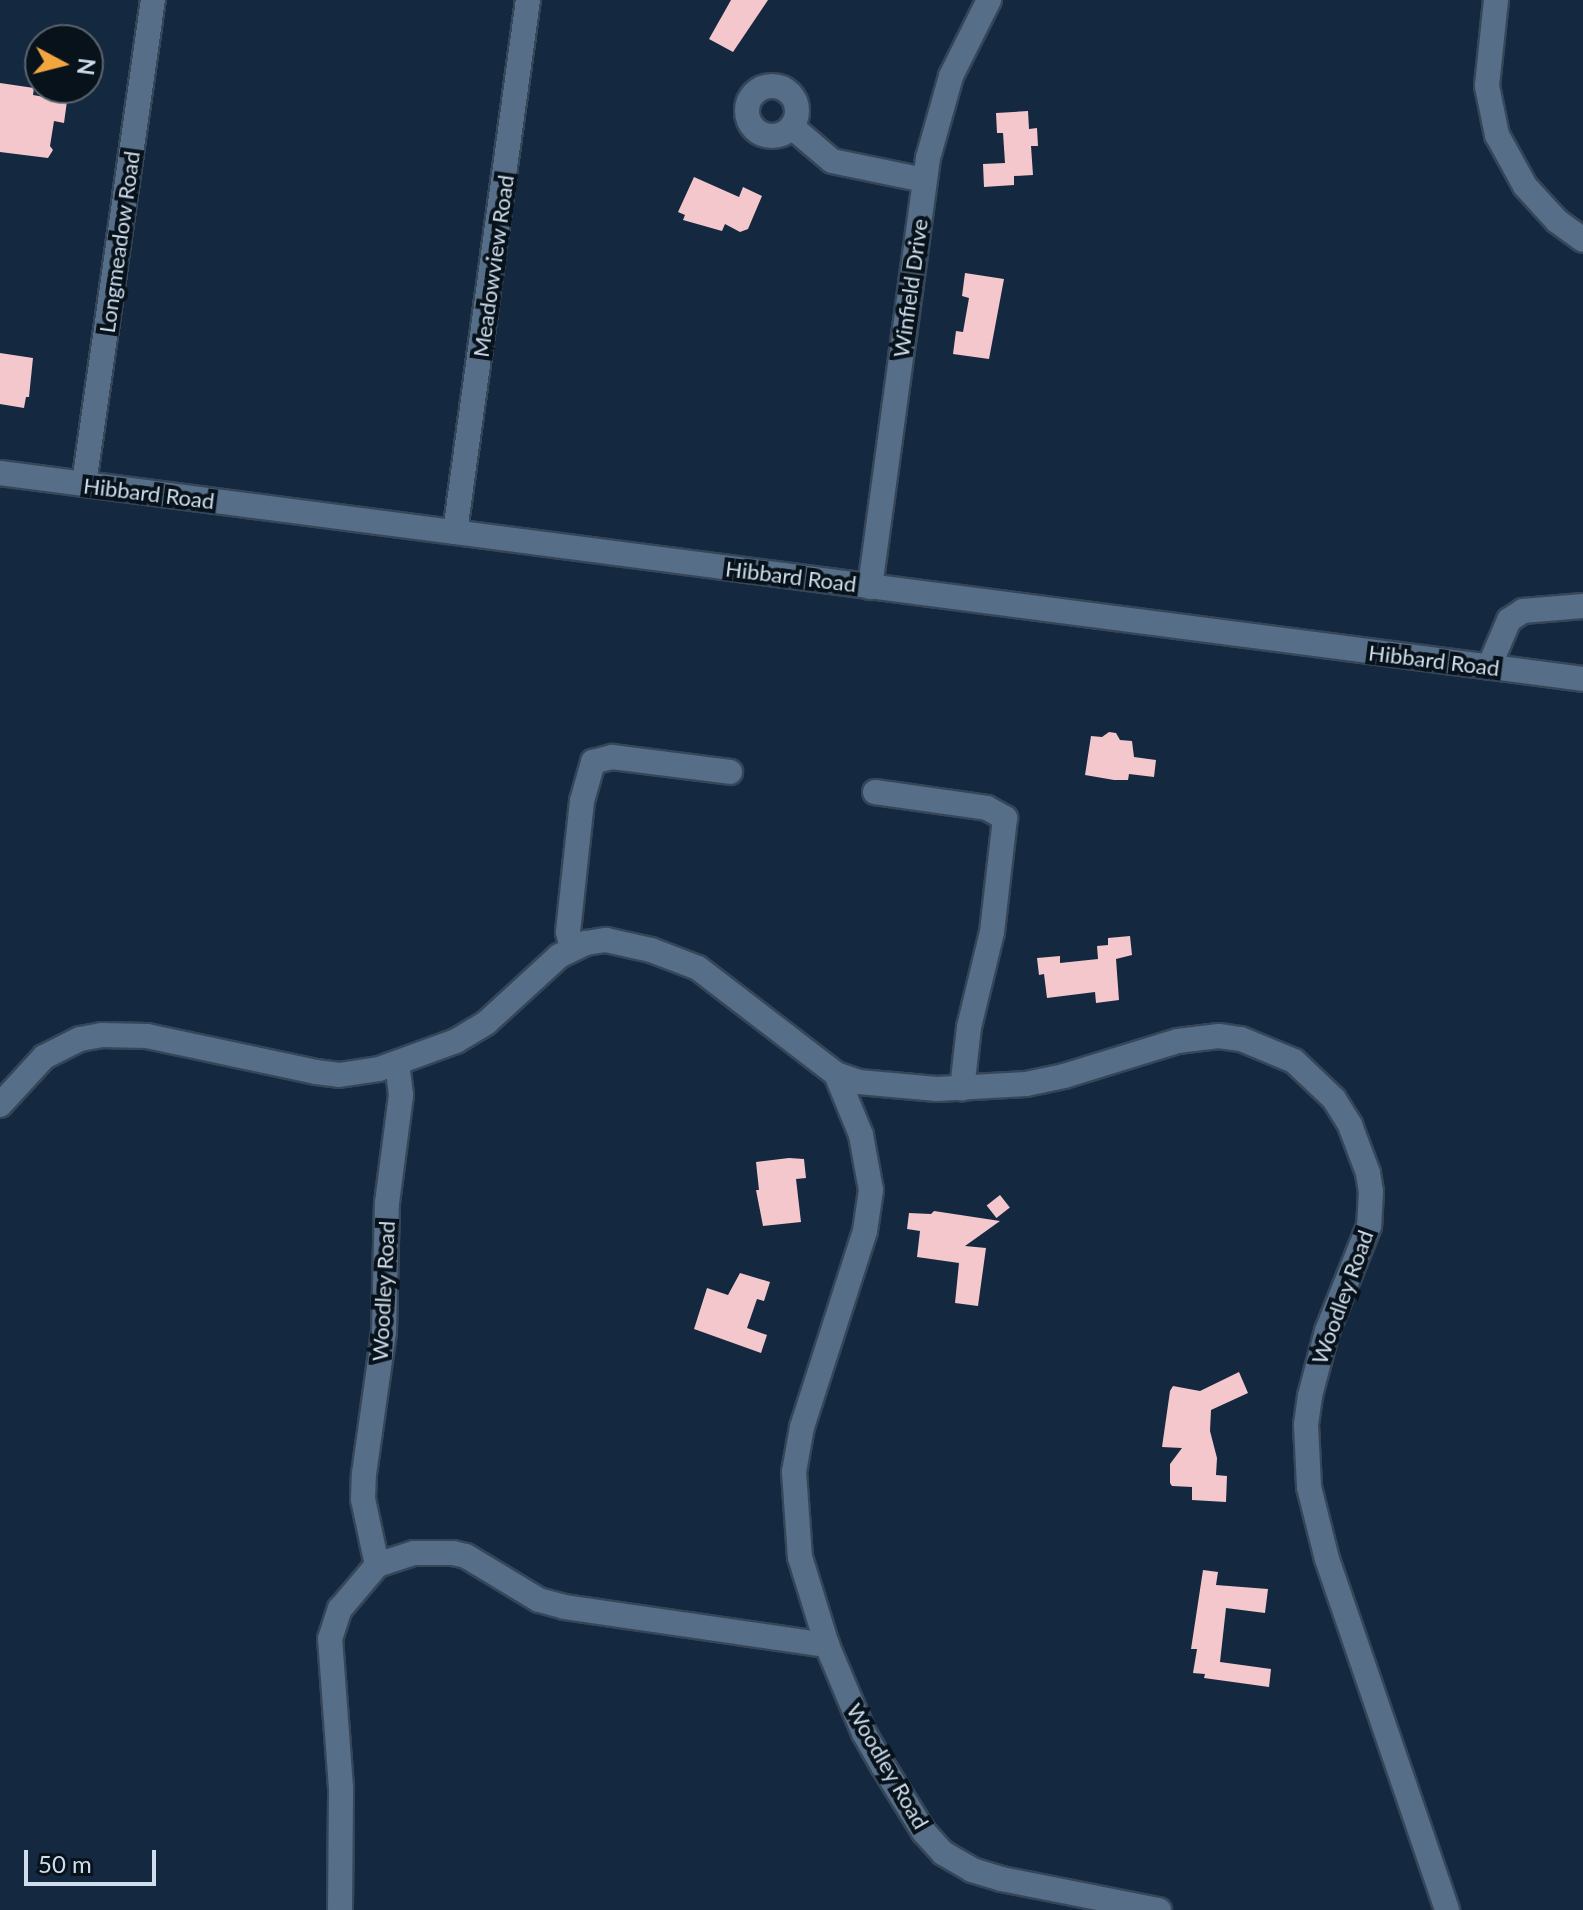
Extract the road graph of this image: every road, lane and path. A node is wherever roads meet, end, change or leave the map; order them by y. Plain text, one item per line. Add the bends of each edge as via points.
1 (153, 0) edge
2 (528, 0) edge
3 (989, 0) edge
4 (1496, 0) edge
5 (792, 127) dead end
6 (924, 180) junction
7 (1583, 240) edge
8 (0, 473) edge
9 (84, 484) junction
10 (455, 532) junction
11 (870, 587) junction
12 (1583, 606) edge
13 (1489, 667) junction
14 (1583, 679) edge
15 (730, 772) dead end
16 (875, 792) dead end
17 (572, 949) junction
18 (397, 1064) junction
19 (836, 1074) junction
20 (962, 1089) junction
21 (0, 1105) edge
22 (377, 1565) junction
23 (827, 1645) junction
24 (340, 1910) edge
25 (1159, 1910) edge
26 (1447, 1910) edge

1 - 9 street, Longmeadow Road
2 - 10 street, Meadowview Road
3 - 6 street, Winfield Drive via 941,103
4 - 7 street via 1487,86 1497,135 1538,202
5 - 6 street via 832,161
6 - 11 street, Winfield Drive
8 - 9 street, Hibbard Road
9 - 10 street, Hibbard Road
10 - 11 street, Hibbard Road
11 - 13 street, Hibbard Road
12 - 13 street via 1523,611 1509,620
13 - 14 street, Hibbard Road
15 - 17 street via 612,757 593,762 582,801 568,932
16 - 20 street via 987,808 1005,818 992,932 969,1027
17 - 18 street, Woodley Road via 486,1023
17 - 19 street, Woodley Road via 606,940 626,942 698,968
18 - 21 street, Woodley Road via 339,1075 147,1036 102,1035 80,1039 44,1057
18 - 22 street, Woodley Road via 401,1095 387,1203 382,1353 363,1499
19 - 20 street, Woodley Road via 884,1086
19 - 23 street, Woodley Road via 861,1135 871,1190 865,1231 802,1427 794,1472 800,1557
20 - 26 street, Woodley Road via 1026,1084 1178,1041 1219,1036 1241,1039 1294,1061 1334,1099 1350,1125 1368,1173 1371,1209 1312,1385 1306,1425 1309,1487 1327,1559
22 - 23 street via 414,1553 453,1553 539,1600 565,1607
22 - 24 street via 340,1609 330,1639 341,1788
23 - 25 street, Woodley Road via 864,1733 924,1832 943,1853 1002,1879

